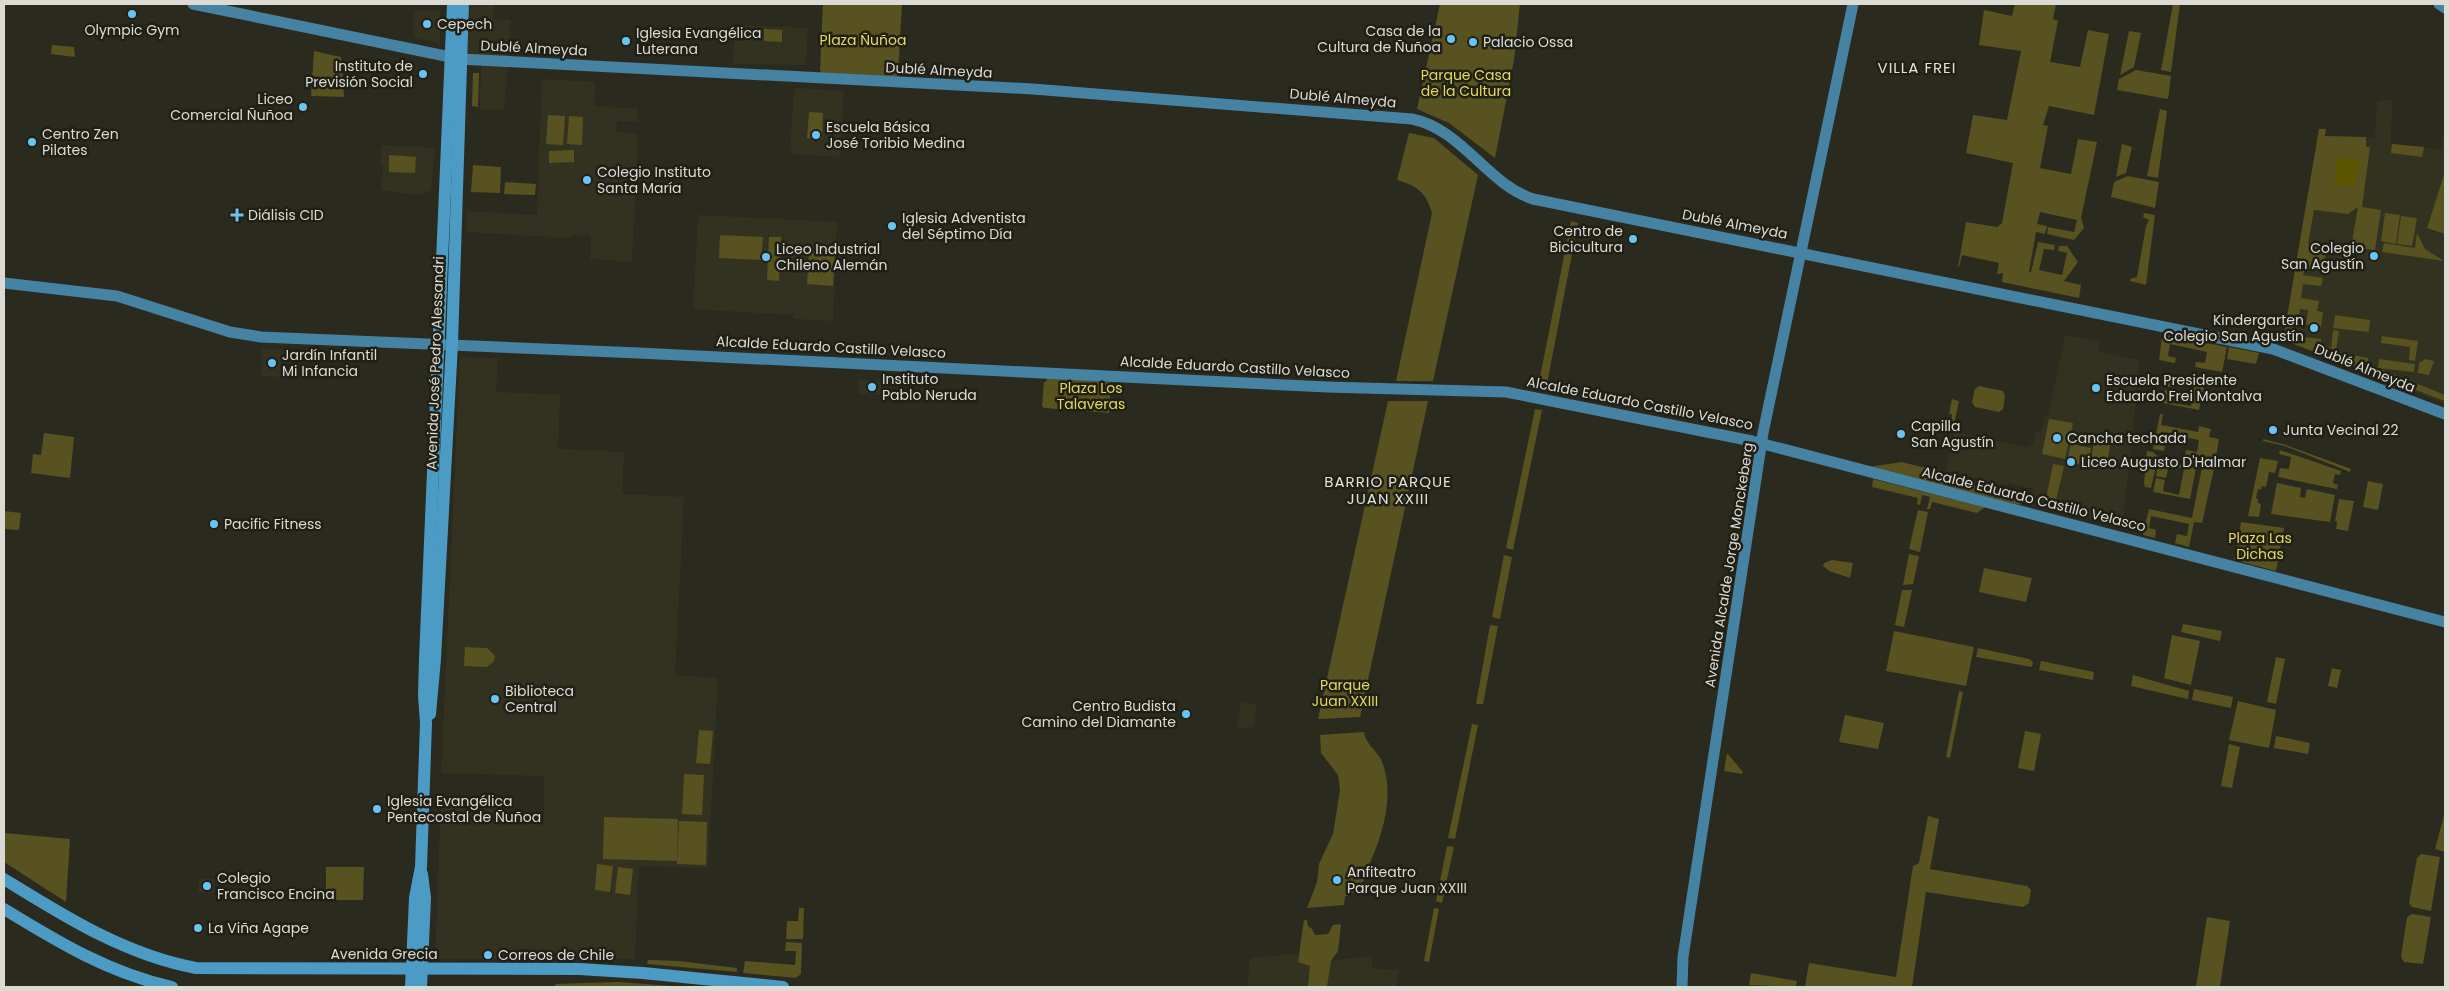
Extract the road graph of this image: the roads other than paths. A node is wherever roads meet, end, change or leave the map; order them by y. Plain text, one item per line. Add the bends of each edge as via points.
1 (193, 4) edge
2 (453, 4) edge
3 (463, 4) edge
4 (1853, 4) edge
5 (2439, 4) edge
6 (2445, 8) edge
7 (456, 59) junction
8 (1800, 252) junction
9 (4, 282) edge
10 (446, 344) junction
11 (2445, 414) edge
12 (1763, 443) junction
13 (2445, 622) edge
14 (4, 880) edge
15 (4, 909) edge
16 (1683, 957) junction
17 (416, 969) junction
18 (172, 987) edge
19 (410, 987) edge
20 (421, 987) edge
21 (783, 987) edge
22 (1674, 987) edge
23 (1682, 987) edge

1 - 7 main road, Dublé Almeyda
2 - 7 main road, Avenida José Pedro Alessandri
3 - 7 main road, Avenida José Pedro Alessandri
4 - 8 main road, Avenida Alcalde Jorge Monckeberg
5 - 6 main road
7 - 8 main road, Dublé Almeyda via 1024,89 1412,119 1440,130 1526,197
7 - 10 main road, Avenida José Pedro Alessandri
8 - 11 main road, Dublé Almeyda via 2273,349
8 - 12 main road, Avenida Alcalde Jorge Monckeberg
9 - 10 main road, Alcalde Eduardo Castillo Velasco via 117,296 247,336
10 - 12 main road, Alcalde Eduardo Castillo Velasco via 1327,387 1488,391
10 - 17 main road, Avenida José Pedro Alessandri via 424,659 426,723 420,867 415,898
12 - 13 main road, Alcalde Eduardo Castillo Velasco
12 - 16 main road, Avenida Alcalde Jorge Monckeberg
14 - 17 main road, Avenida Grecia via 117,943 176,964 213,969
15 - 18 main road via 107,967 140,980
16 - 22 main road, Avenida Alcalde Jorge Monckeberg
16 - 23 main road, Avenida Alcalde Jorge Monckeberg
17 - 19 main road, Avenida José Pedro Alessandri
17 - 20 main road, Avenida José Pedro Alessandri
17 - 21 main road, Avenida Grecia via 608,970

